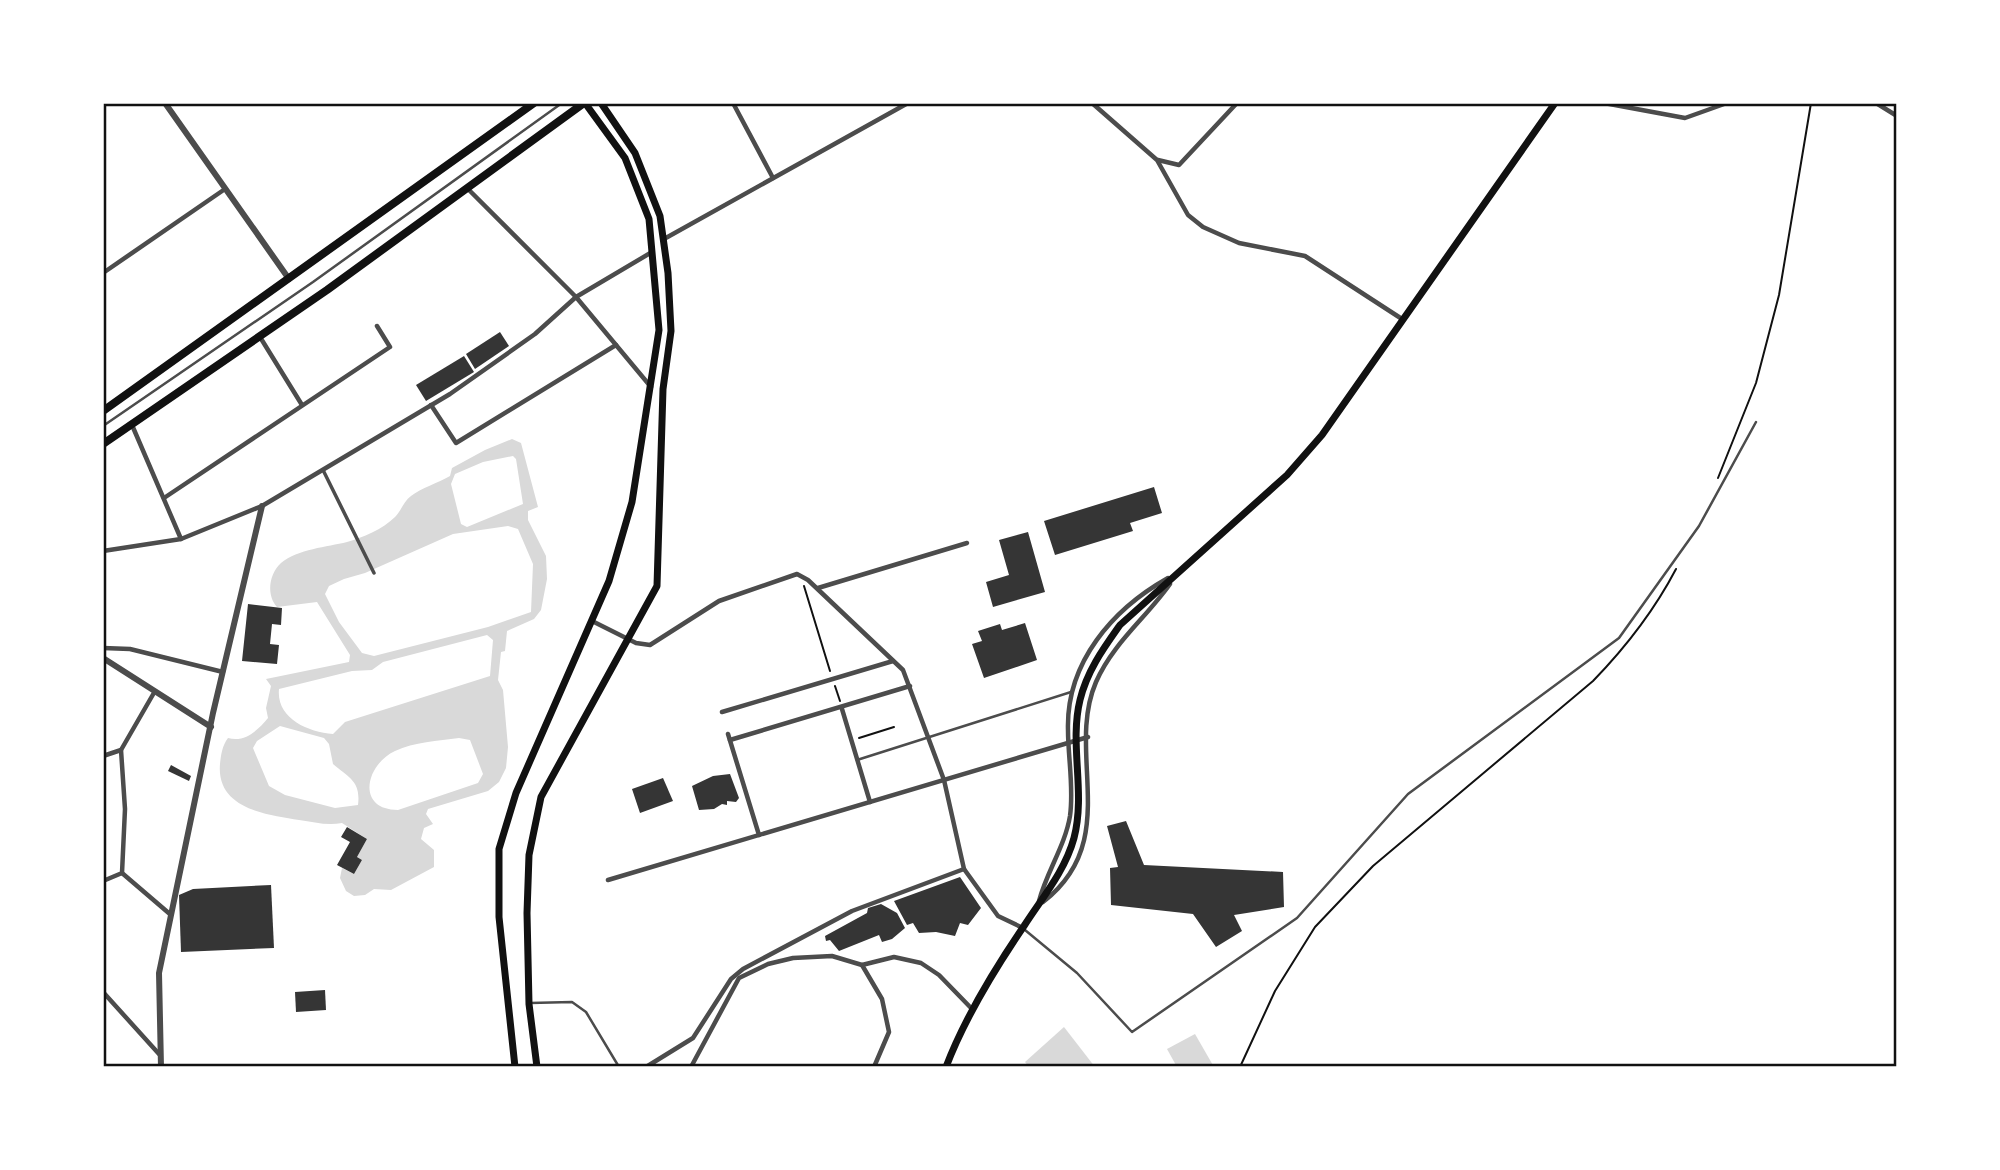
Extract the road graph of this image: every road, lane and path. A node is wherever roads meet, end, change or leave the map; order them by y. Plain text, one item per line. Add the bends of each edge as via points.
1 (164, 103) edge
2 (534, 103) edge
3 (562, 103) edge
4 (585, 103) edge
5 (601, 103) edge
6 (733, 103) edge
7 (908, 103) edge
8 (1092, 103) edge
9 (1237, 103) edge
10 (1555, 103) edge
11 (1604, 103) edge
12 (1727, 103) edge
13 (1811, 103) edge
14 (1876, 103) edge
15 (1897, 116) edge
16 (1157, 160) junction
17 (773, 178) junction
18 (225, 189) junction
19 (469, 190) junction
20 (663, 239) junction
21 (653, 251) junction
22 (103, 273) edge
23 (289, 279) junction
24 (576, 298) junction
25 (1402, 319) junction
26 (377, 326) dead end
27 (260, 337) junction
28 (616, 345) junction
29 (651, 387) junction
30 (302, 405) junction
31 (431, 405) junction
32 (103, 411) edge
33 (1756, 422) dead end
34 (132, 424) junction
35 (103, 426) edge
36 (103, 444) edge
37 (323, 470) junction
38 (1716, 484) dead end
39 (164, 498) junction
40 (262, 506) junction
41 (181, 539) junction
42 (967, 543) dead end
43 (103, 551) edge
44 (1680, 562) dead end
45 (1178, 572) junction
46 (374, 573) dead end
47 (801, 576) junction
48 (817, 589) junction
49 (592, 620) junction
50 (627, 638) junction
51 (103, 648) edge
52 (103, 658) edge
53 (893, 661) junction
54 (223, 672) junction
55 (833, 679) junction
56 (910, 687) junction
57 (155, 691) junction
58 (1072, 692) junction
59 (842, 709) junction
60 (722, 712) dead end
61 (211, 726) junction
62 (894, 727) dead end
63 (929, 737) junction
64 (1088, 737) junction
65 (852, 740) junction
66 (1068, 743) junction
67 (121, 750) junction
68 (103, 756) edge
69 (857, 760) junction
70 (944, 780) junction
71 (870, 802) junction
72 (759, 835) junction
73 (964, 869) junction
74 (121, 873) junction
75 (608, 880) dead end
76 (103, 881) edge
77 (1038, 906) junction
78 (171, 915) junction
79 (1023, 928) junction
80 (862, 965) junction
81 (103, 992) edge
82 (529, 1003) junction
83 (972, 1009) junction
84 (159, 1054) junction
85 (161, 1067) edge
86 (515, 1067) edge
87 (537, 1067) edge
88 (619, 1067) edge
89 (646, 1067) edge
90 (691, 1067) edge
91 (874, 1067) edge
92 (946, 1067) edge
93 (1240, 1067) edge

1 - 18 street
2 - 23 main road
3 - 35 lane via 358,251
4 - 19 main road
4 - 21 main road via 625,158 649,219
5 - 20 main road via 635,153 660,216
6 - 17 street
7 - 17 street
8 - 16 street
9 - 16 street via 1179,165
10 - 25 main road
11 - 12 street via 1685,118
13 - 38 path via 1779,295 1756,383
14 - 15 street
16 - 25 street via 1188,215 1203,227 1239,243 1306,256
17 - 20 street
18 - 22 street
18 - 23 street
19 - 24 street
19 - 27 main road
20 - 50 main road via 671,331 663,389 657,586
21 - 24 street
21 - 29 main road via 659,330
23 - 32 main road
24 - 28 street
24 - 31 street via 535,334
25 - 45 main road via 1322,435 1287,475
26 - 30 street via 390,347
27 - 30 street
27 - 34 main road
28 - 29 street
28 - 31 street via 456,443
29 - 49 main road via 632,502 609,581
30 - 39 street
31 - 37 street
33 - 79 lane via 1699,526 1619,638 1409,794 1297,918 1132,1032 1077,973
34 - 36 main road
34 - 39 street
37 - 40 street
37 - 46 street
39 - 41 street
40 - 41 street
40 - 54 street
41 - 43 street
42 - 48 street
44 - 93 path via 1662,597 1626,647 1593,681 1373,866 1315,928 1275,991
45 - 58 street via 1138,595 1114,618 1092,646
45 - 64 street via 1109,658 1089,703
45 - 77 main road via 1120,625 1086,678 1079,702 1079,814 1061,869
47 - 48 street
47 - 50 street via 719,601 650,645
47 - 55 path
48 - 53 street
49 - 50 street
49 - 86 main road via 516,793 499,849 499,917
50 - 82 main road via 541,797 529,855
51 - 54 street via 130,649
52 - 57 street
53 - 55 street
53 - 56 street
54 - 61 street
55 - 59 path
55 - 60 street
56 - 59 street
56 - 63 street
57 - 61 street
57 - 67 street
58 - 63 lane
58 - 66 street
59 - 65 street
59 - 72 street via 729,737
61 - 78 street
62 - 65 path
63 - 69 lane
63 - 70 street
64 - 66 street
64 - 77 street via 1090,794 1082,844 1059,890
65 - 69 street
66 - 70 street
66 - 77 street via 1070,815
67 - 68 street
67 - 74 street via 125,809
69 - 71 street
70 - 71 street
70 - 73 street
71 - 72 street
72 - 75 street
73 - 79 street via 998,916
73 - 89 street via 852,911 743,969 693,1038
74 - 76 street
74 - 78 street
77 - 79 main road
78 - 84 street via 159,973
79 - 83 main road
80 - 83 street via 894,957 922,963
80 - 90 street via 832,956 793,958 739,978
80 - 91 street via 882,999 889,1032
81 - 84 street
82 - 87 main road
82 - 88 lane via 572,1002 586,1012
83 - 92 main road
84 - 85 street

